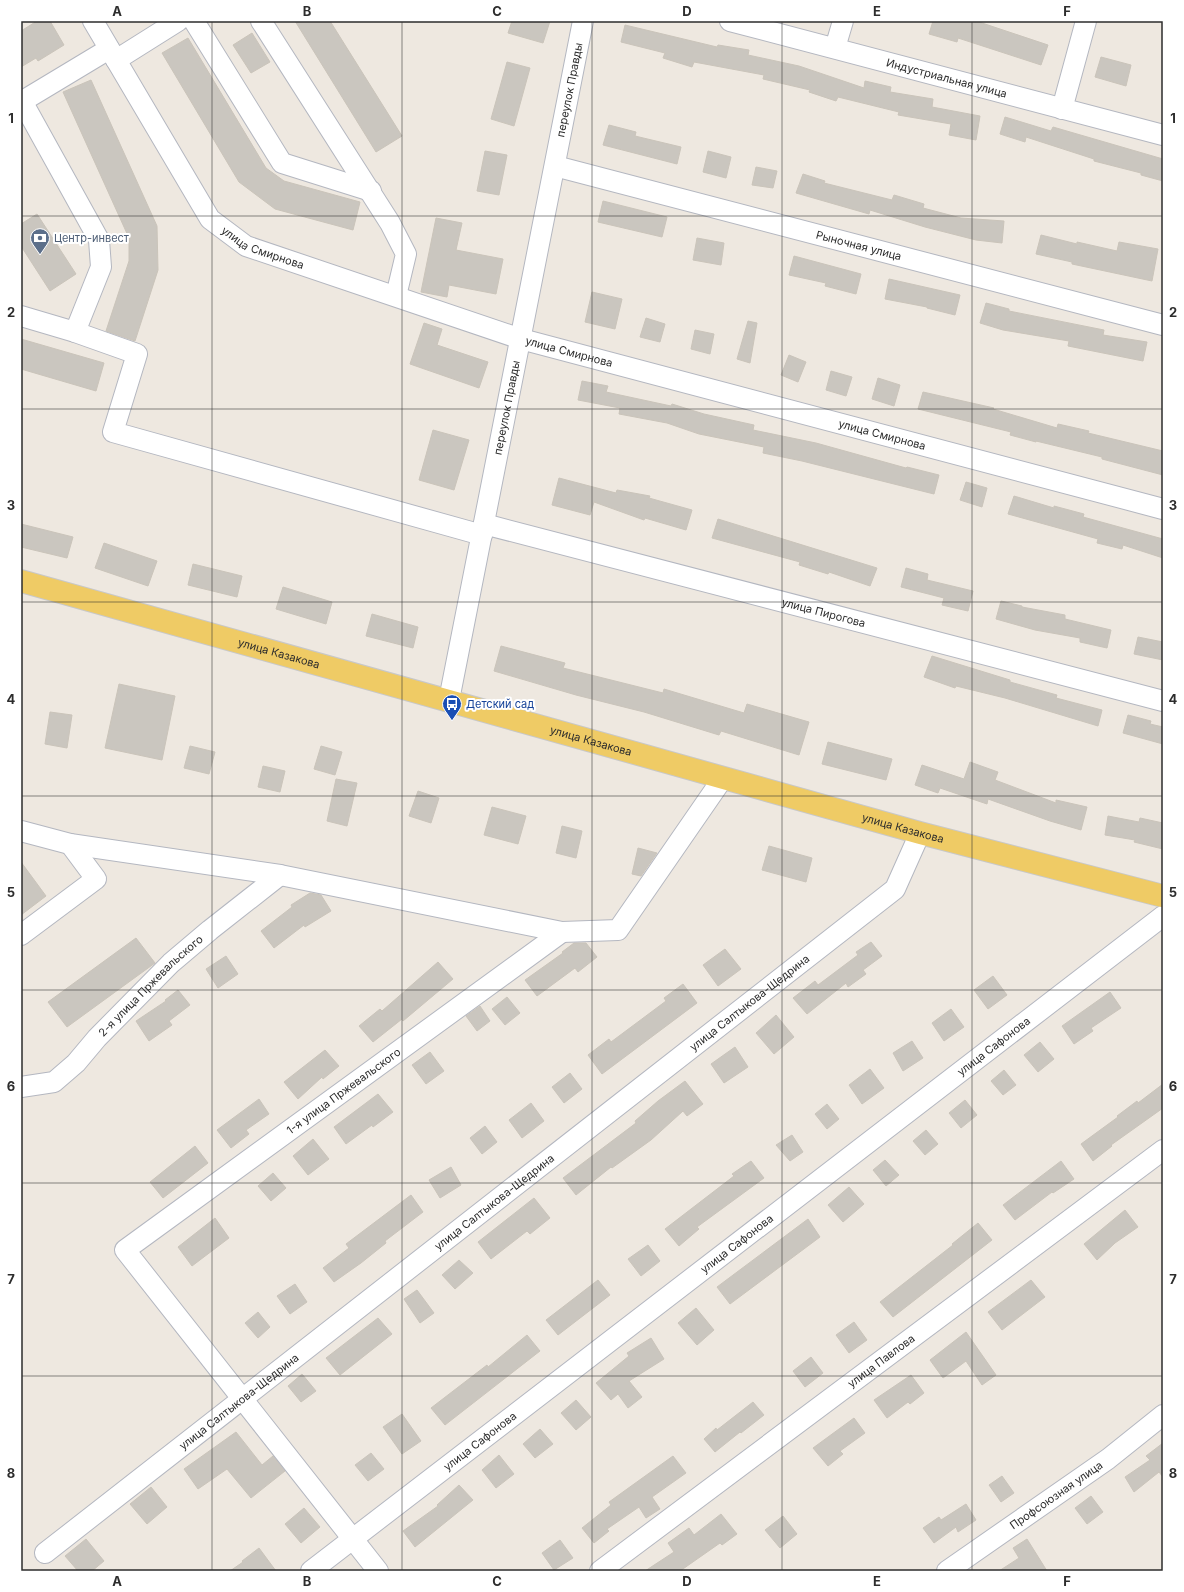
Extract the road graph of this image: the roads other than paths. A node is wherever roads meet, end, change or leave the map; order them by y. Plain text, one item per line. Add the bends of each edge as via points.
1 (93, 21) edge
2 (178, 21) edge
3 (194, 21) edge
4 (261, 21) edge
5 (583, 21) edge
6 (730, 21) edge
7 (843, 21) edge
8 (1086, 21) edge
9 (835, 48) junction
10 (113, 55) junction
11 (22, 102) edge
12 (1062, 109) junction
13 (1163, 135) edge
14 (555, 166) junction
15 (370, 191) junction
16 (396, 296) junction
17 (21, 316) edge
18 (1163, 325) edge
19 (75, 332) junction
20 (521, 338) junction
21 (1163, 509) edge
22 (483, 529) junction
23 (21, 581) edge
24 (449, 700) junction
25 (1163, 701) edge
26 (723, 778) junction
27 (21, 831) edge
28 (920, 833) junction
29 (70, 844) junction
30 (280, 875) junction
31 (1163, 896) edge
32 (1163, 916) edge
33 (562, 932) junction
34 (21, 935) edge
35 (21, 1087) edge
36 (1163, 1150) edge
37 (243, 1399) junction
38 (1163, 1415) edge
39 (352, 1539) junction
40 (46, 1553) dead end
41 (311, 1571) edge
42 (378, 1571) edge
43 (600, 1571) edge
44 (947, 1571) edge

1 - 10 street, улица Смирнова
2 - 10 street
3 - 15 street via 282,163
4 - 15 street
5 - 14 street, переулок Правды
6 - 9 street, Индустриальная улица
7 - 9 street
8 - 12 street
9 - 12 street, Индустриальная улица
10 - 11 street
10 - 16 street, улица Смирнова via 210,219 246,246
11 - 19 street via 100,240 101,267
12 - 13 street, Индустриальная улица
14 - 18 street, Рыночная улица
14 - 20 street, переулок Правды
15 - 16 street via 406,254
16 - 20 street, улица Смирнова
17 - 19 street
19 - 22 street, улица Пирогова via 137,354 113,432
20 - 21 street, улица Смирнова
20 - 22 street, переулок Правды
22 - 24 street, переулок Правды
22 - 25 street, улица Пирогова
23 - 24 main road, улица Казакова
24 - 26 main road, улица Казакова
26 - 28 main road, улица Казакова
26 - 33 street via 618,930
27 - 29 street
28 - 31 main road, улица Казакова
28 - 37 street, улица Салтыкова-Щедрина via 895,889
29 - 30 street
29 - 34 street via 96,879
30 - 33 street
30 - 35 street, 2-я улица Пржевальского via 171,963 76,1063 54,1082
32 - 39 street, улица Сафонова
33 - 37 street, 1-я улица Пржевальского via 125,1250
36 - 43 street, улица Павлова
37 - 39 street
37 - 40 street, улица Салтыкова-Щедрина
38 - 44 street, Профсоюзная улица via 1108,1459
39 - 41 street, улица Сафонова
39 - 42 street

